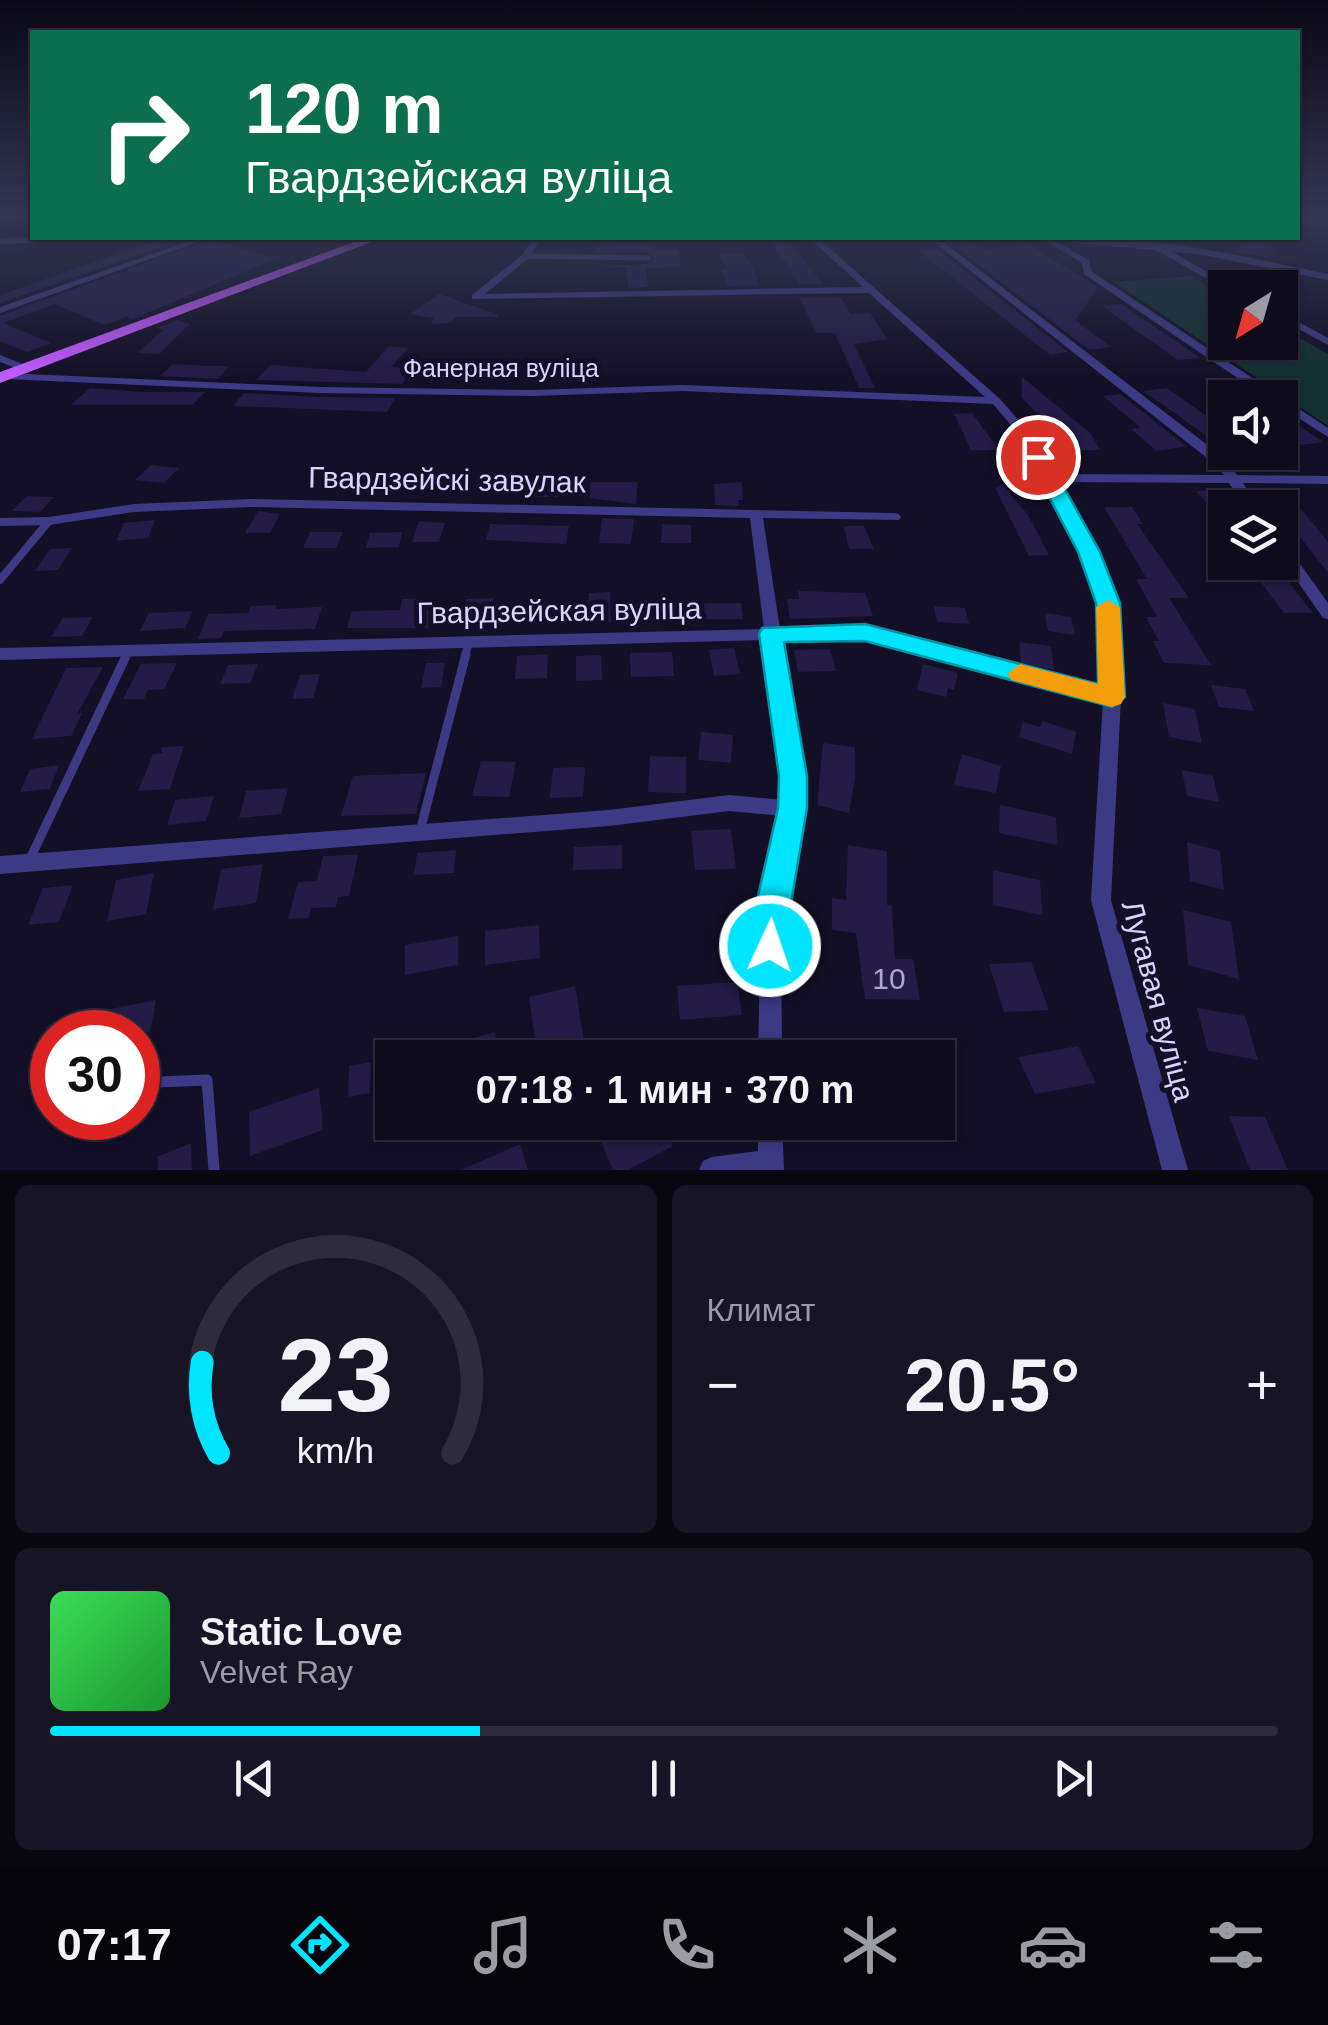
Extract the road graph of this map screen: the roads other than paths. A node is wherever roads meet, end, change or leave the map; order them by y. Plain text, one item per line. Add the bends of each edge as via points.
1 (115, 270) edge
2 (290, 270) edge
3 (509, 270) edge
4 (847, 270) edge
5 (976, 270) edge
6 (1087, 270) edge
7 (1296, 270) edge
8 (1328, 277) edge
9 (869, 290) junction
10 (0, 310) edge
11 (1298, 320) edge
12 (1298, 325) edge
13 (1328, 328) edge
14 (1328, 342) edge
15 (2, 371) edge
16 (1249, 380) edge
17 (996, 401) junction
18 (1298, 413) edge
19 (1328, 433) edge
20 (1050, 478) junction
21 (1233, 479) junction
22 (1328, 480) edge
23 (1241, 490) edge
24 (756, 514) junction
25 (894, 517) dead end
26 (49, 521) junction
27 (0, 522) edge
28 (1298, 572) edge
29 (0, 580) edge
30 (1328, 614) edge
31 (771, 634) junction
32 (469, 641) junction
33 (128, 650) junction
34 (0, 654) edge
35 (1112, 697) junction
36 (793, 808) junction
37 (420, 832) junction
38 (28, 863) junction
39 (0, 865) edge
40 (770, 1040) edge
41 (160, 1082) edge
42 (770, 1140) edge
43 (770, 1166) edge
44 (214, 1170) edge
45 (712, 1170) edge
46 (1175, 1170) edge

1 - 10 street
2 - 15 main road
3 - 9 street via 475,297
4 - 9 street, Лугавая вуліца
5 - 21 street via 1135,391
6 - 16 street
7 - 8 street
9 - 17 street, Лугавая вуліца
11 - 13 street
12 - 14 street
15 - 17 street, Фанерная вуліца via 320,390 683,388
17 - 20 street, Лугавая вуліца
18 - 19 street
20 - 21 street
20 - 35 street, Лугавая вуліца via 1108,603
21 - 22 street
21 - 23 street
24 - 25 street, Гвардзейскі завулак
24 - 26 street, Гвардзейскі завулак via 251,503 134,508
24 - 31 street
26 - 27 street, Гвардзейскі завулак
26 - 29 lane
28 - 30 street
31 - 32 street, Гвардзейская вуліца
31 - 35 street, Гвардзейская вуліца via 865,632
31 - 36 street
32 - 33 street, Гвардзейская вуліца
32 - 37 lane
33 - 34 street, Гвардзейская вуліца
33 - 38 lane
35 - 46 street, Лугавая вуліца via 1100,900
36 - 37 street via 730,804
36 - 40 street via 771,909
37 - 38 street
38 - 39 street
41 - 44 lane via 208,1080
42 - 43 street
43 - 45 street

